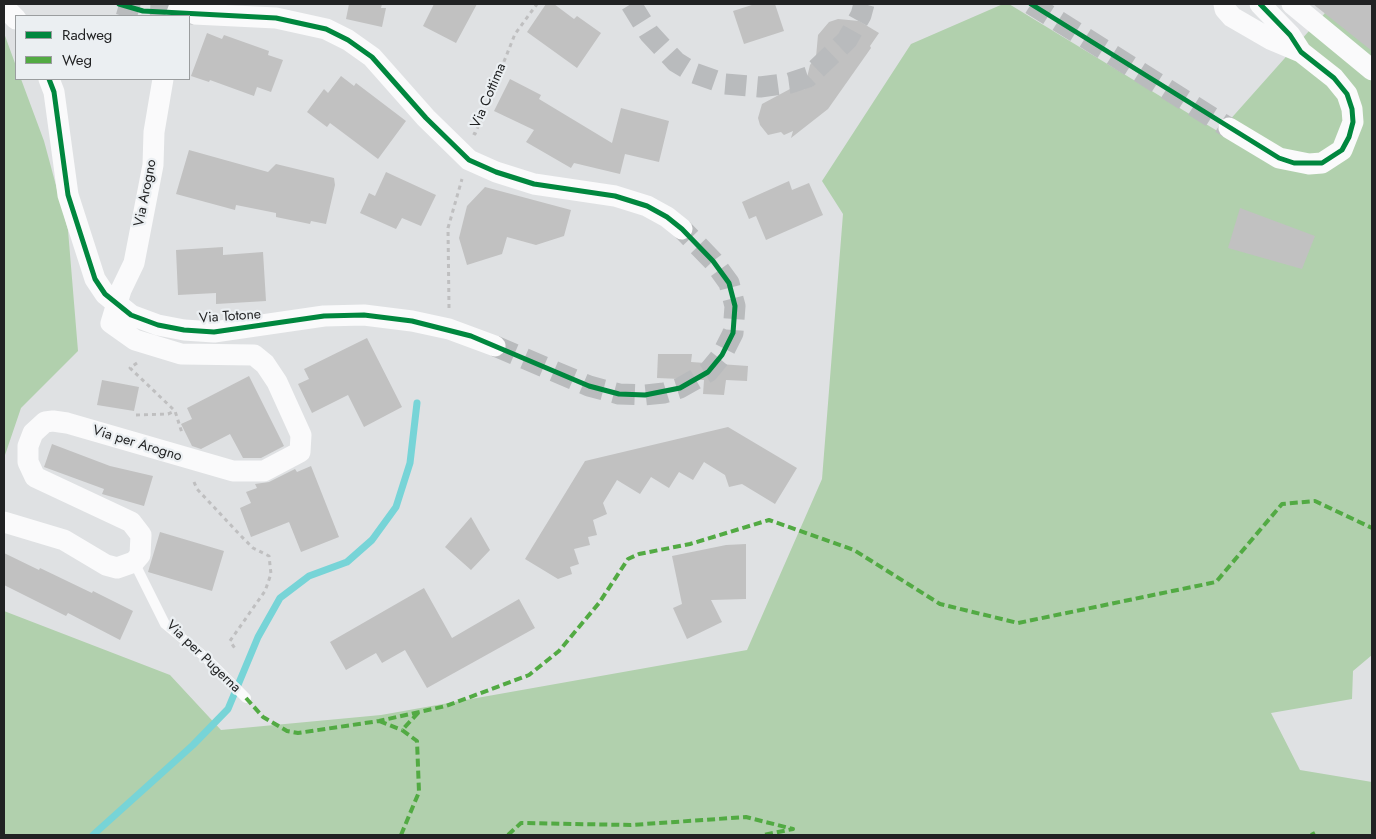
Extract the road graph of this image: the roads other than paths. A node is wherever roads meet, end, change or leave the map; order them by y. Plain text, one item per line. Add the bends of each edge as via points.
1 (1224, 4) edge
2 (1260, 4) edge
3 (1292, 4) edge
4 (4, 7) edge
5 (183, 13) tunnel mouth
6 (15, 18) edge
7 (1301, 52) junction
8 (1372, 70) edge
9 (49, 80) edge
10 (163, 80) edge
11 (1229, 128) tunnel mouth
12 (682, 229) tunnel mouth
13 (116, 305) junction
14 (496, 346) tunnel mouth
15 (4, 522) edge
16 (134, 562) junction
17 (246, 698) dead end

1 - 7 street via 1232,17
2 - 7 street via 1290,35
3 - 8 street
4 - 6 street
5 - 12 street via 276,18 326,29 372,58 469,160 534,184 615,196 647,206 667,216
7 - 11 street via 1334,78 1347,94 1352,122 1342,150 1322,163 1294,163 1279,158
9 - 13 street, Via Totone via 54,92 68,195 95,279
10 - 13 street, Via Arogno via 154,132 153,165 134,263
13 - 14 street, Via Totone via 131,315 158,325 184,330 214,332 324,316 364,315 449,329
13 - 16 street, Via per Arogno via 110,323 135,340 181,354 254,355 265,364 277,382 301,435 300,452 264,471 233,470 60,422 45,422 33,433 27,453 35,477 131,522 141,535 142,545
15 - 16 street via 64,540 106,565 117,568
16 - 17 lane, Via per Pugerna via 165,624

